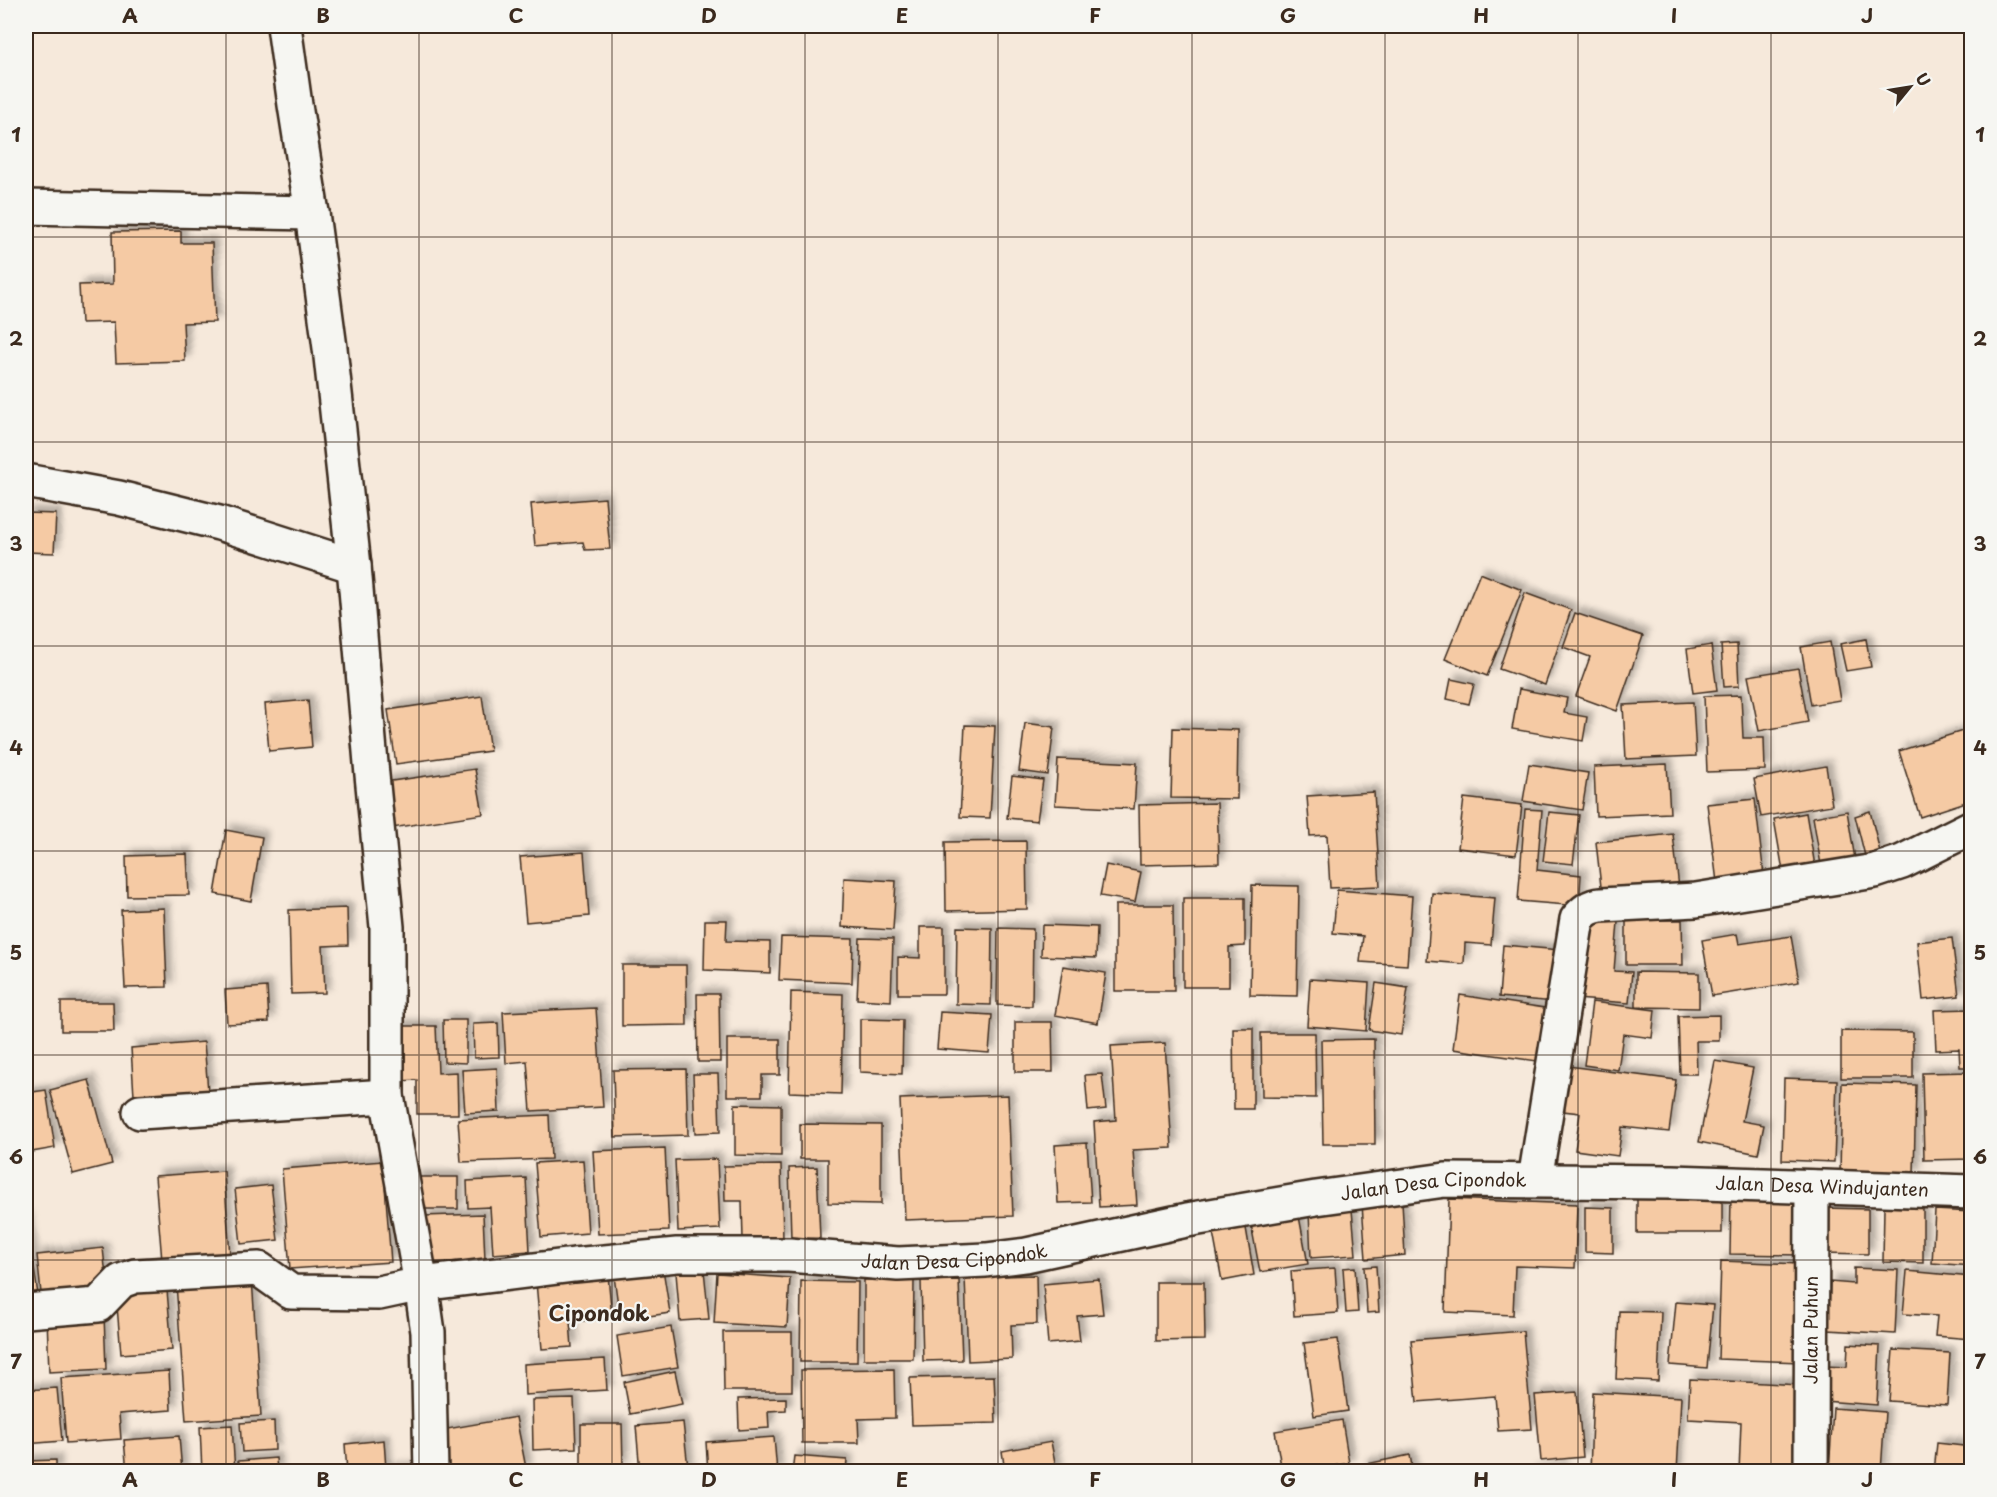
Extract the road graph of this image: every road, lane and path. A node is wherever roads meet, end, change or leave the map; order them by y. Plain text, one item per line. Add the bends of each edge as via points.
1 (284, 26) edge
2 (26, 207) edge
3 (312, 213) junction
4 (26, 481) edge
5 (354, 566) junction
6 (1971, 827) edge
7 (387, 1096) junction
8 (140, 1112) dead end
9 (1535, 1180) junction
10 (1672, 1182) joint
11 (1812, 1186) junction
12 (1971, 1192) edge
13 (421, 1284) junction
14 (26, 1311) edge
15 (431, 1472) edge
16 (1811, 1472) edge

1 - 3 street
2 - 3 street
3 - 5 street
4 - 5 street via 119,498 219,523
5 - 7 street via 387,927
6 - 9 street via 1902,862 1875,871 1696,900 1601,904 1584,911 1577,919
7 - 8 street
7 - 13 street
9 - 10 street, Jalan Desa Cipondok
9 - 13 street, Jalan Desa Cipondok via 1444,1180 1316,1198 986,1260 898,1264 789,1255 677,1255
10 - 11 street, Jalan Desa Windujanten
11 - 12 street, Jalan Desa Windujanten
11 - 16 street, Jalan Puhun
13 - 14 street, Jalan Desa Cipondok via 380,1293 291,1292 259,1269 135,1276 121,1281 98,1305
13 - 15 street via 428,1332

